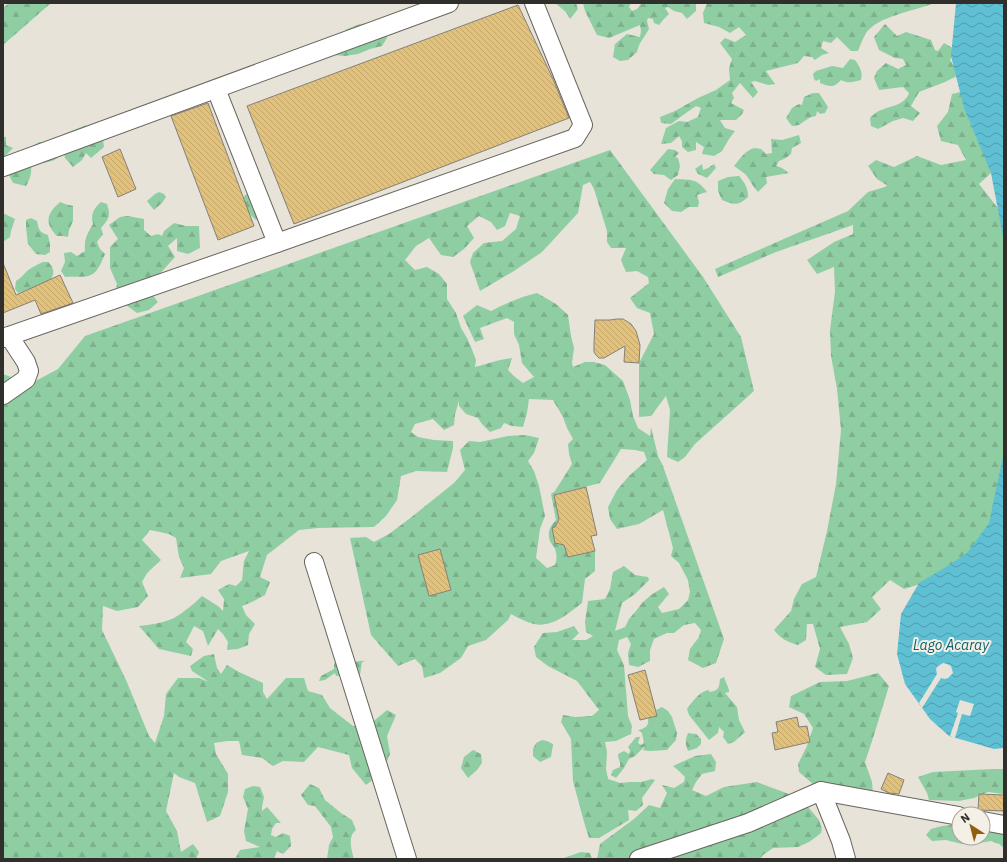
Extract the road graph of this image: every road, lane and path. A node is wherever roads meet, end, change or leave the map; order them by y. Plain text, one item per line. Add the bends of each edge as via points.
1 (449, 3) edge
2 (534, 3) edge
3 (216, 89) junction
4 (3, 167) edge
5 (277, 243) junction
6 (6, 337) edge
7 (3, 395) edge
8 (314, 562) dead end
9 (821, 791) junction
10 (951, 815) edge
11 (991, 822) edge
12 (1004, 824) edge
13 (407, 859) edge
14 (640, 859) edge
15 (846, 859) edge

1 - 3 street
2 - 5 street via 583,125 575,138
3 - 4 street
3 - 5 street
5 - 6 street
6 - 7 street via 26,362 29,371 26,379
8 - 13 street
9 - 10 street
9 - 14 street via 748,823
9 - 15 street
11 - 12 street

